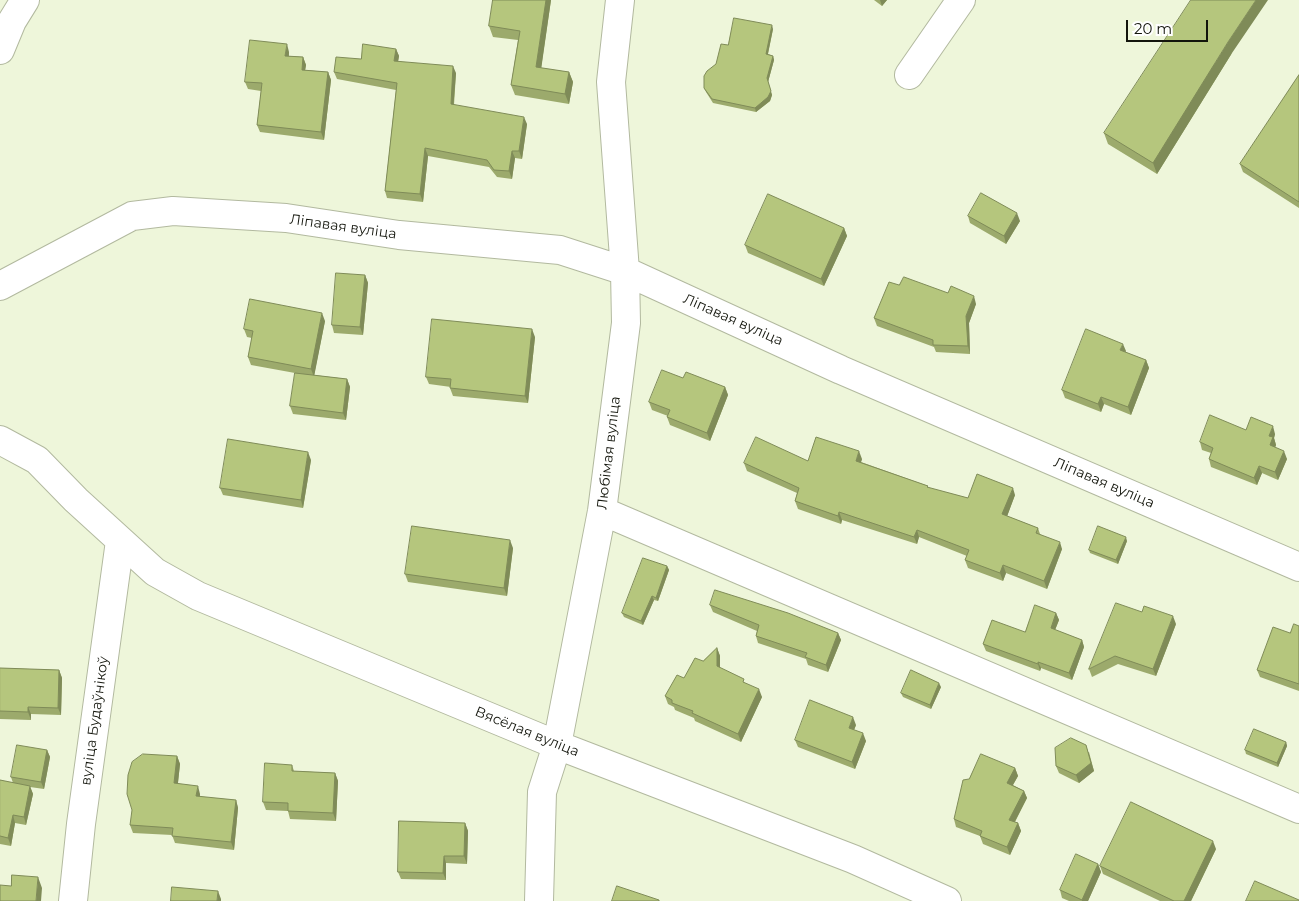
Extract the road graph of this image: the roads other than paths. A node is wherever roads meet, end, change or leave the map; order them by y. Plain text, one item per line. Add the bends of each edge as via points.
1 (25, 0) edge
2 (620, 0) edge
3 (961, 0) edge
4 (0, 50) edge
5 (909, 75) dead end
6 (624, 271) junction
7 (0, 286) edge
8 (0, 440) edge
9 (602, 511) junction
10 (120, 541) junction
11 (1299, 567) edge
12 (557, 745) junction
13 (1299, 809) edge
14 (73, 901) edge
15 (539, 901) edge
16 (947, 901) edge

1 - 4 street
2 - 6 street, Любімая вуліца via 611,82
3 - 5 street
6 - 7 street, Ліпавая вуліца via 560,250 399,235 286,218 173,211 132,216
6 - 9 street, Любімая вуліца via 626,324
6 - 11 street, Ліпавая вуліца via 841,370
8 - 10 street, Вясёлая вуліца via 37,460
9 - 12 street, Любімая вуліца
9 - 13 street
10 - 12 street, Вясёлая вуліца via 155,572 198,596
10 - 14 street, вуліца Будаўнікоў
12 - 15 street, Любімая вуліца via 542,792
12 - 16 street, Вясёлая вуліца via 853,859

